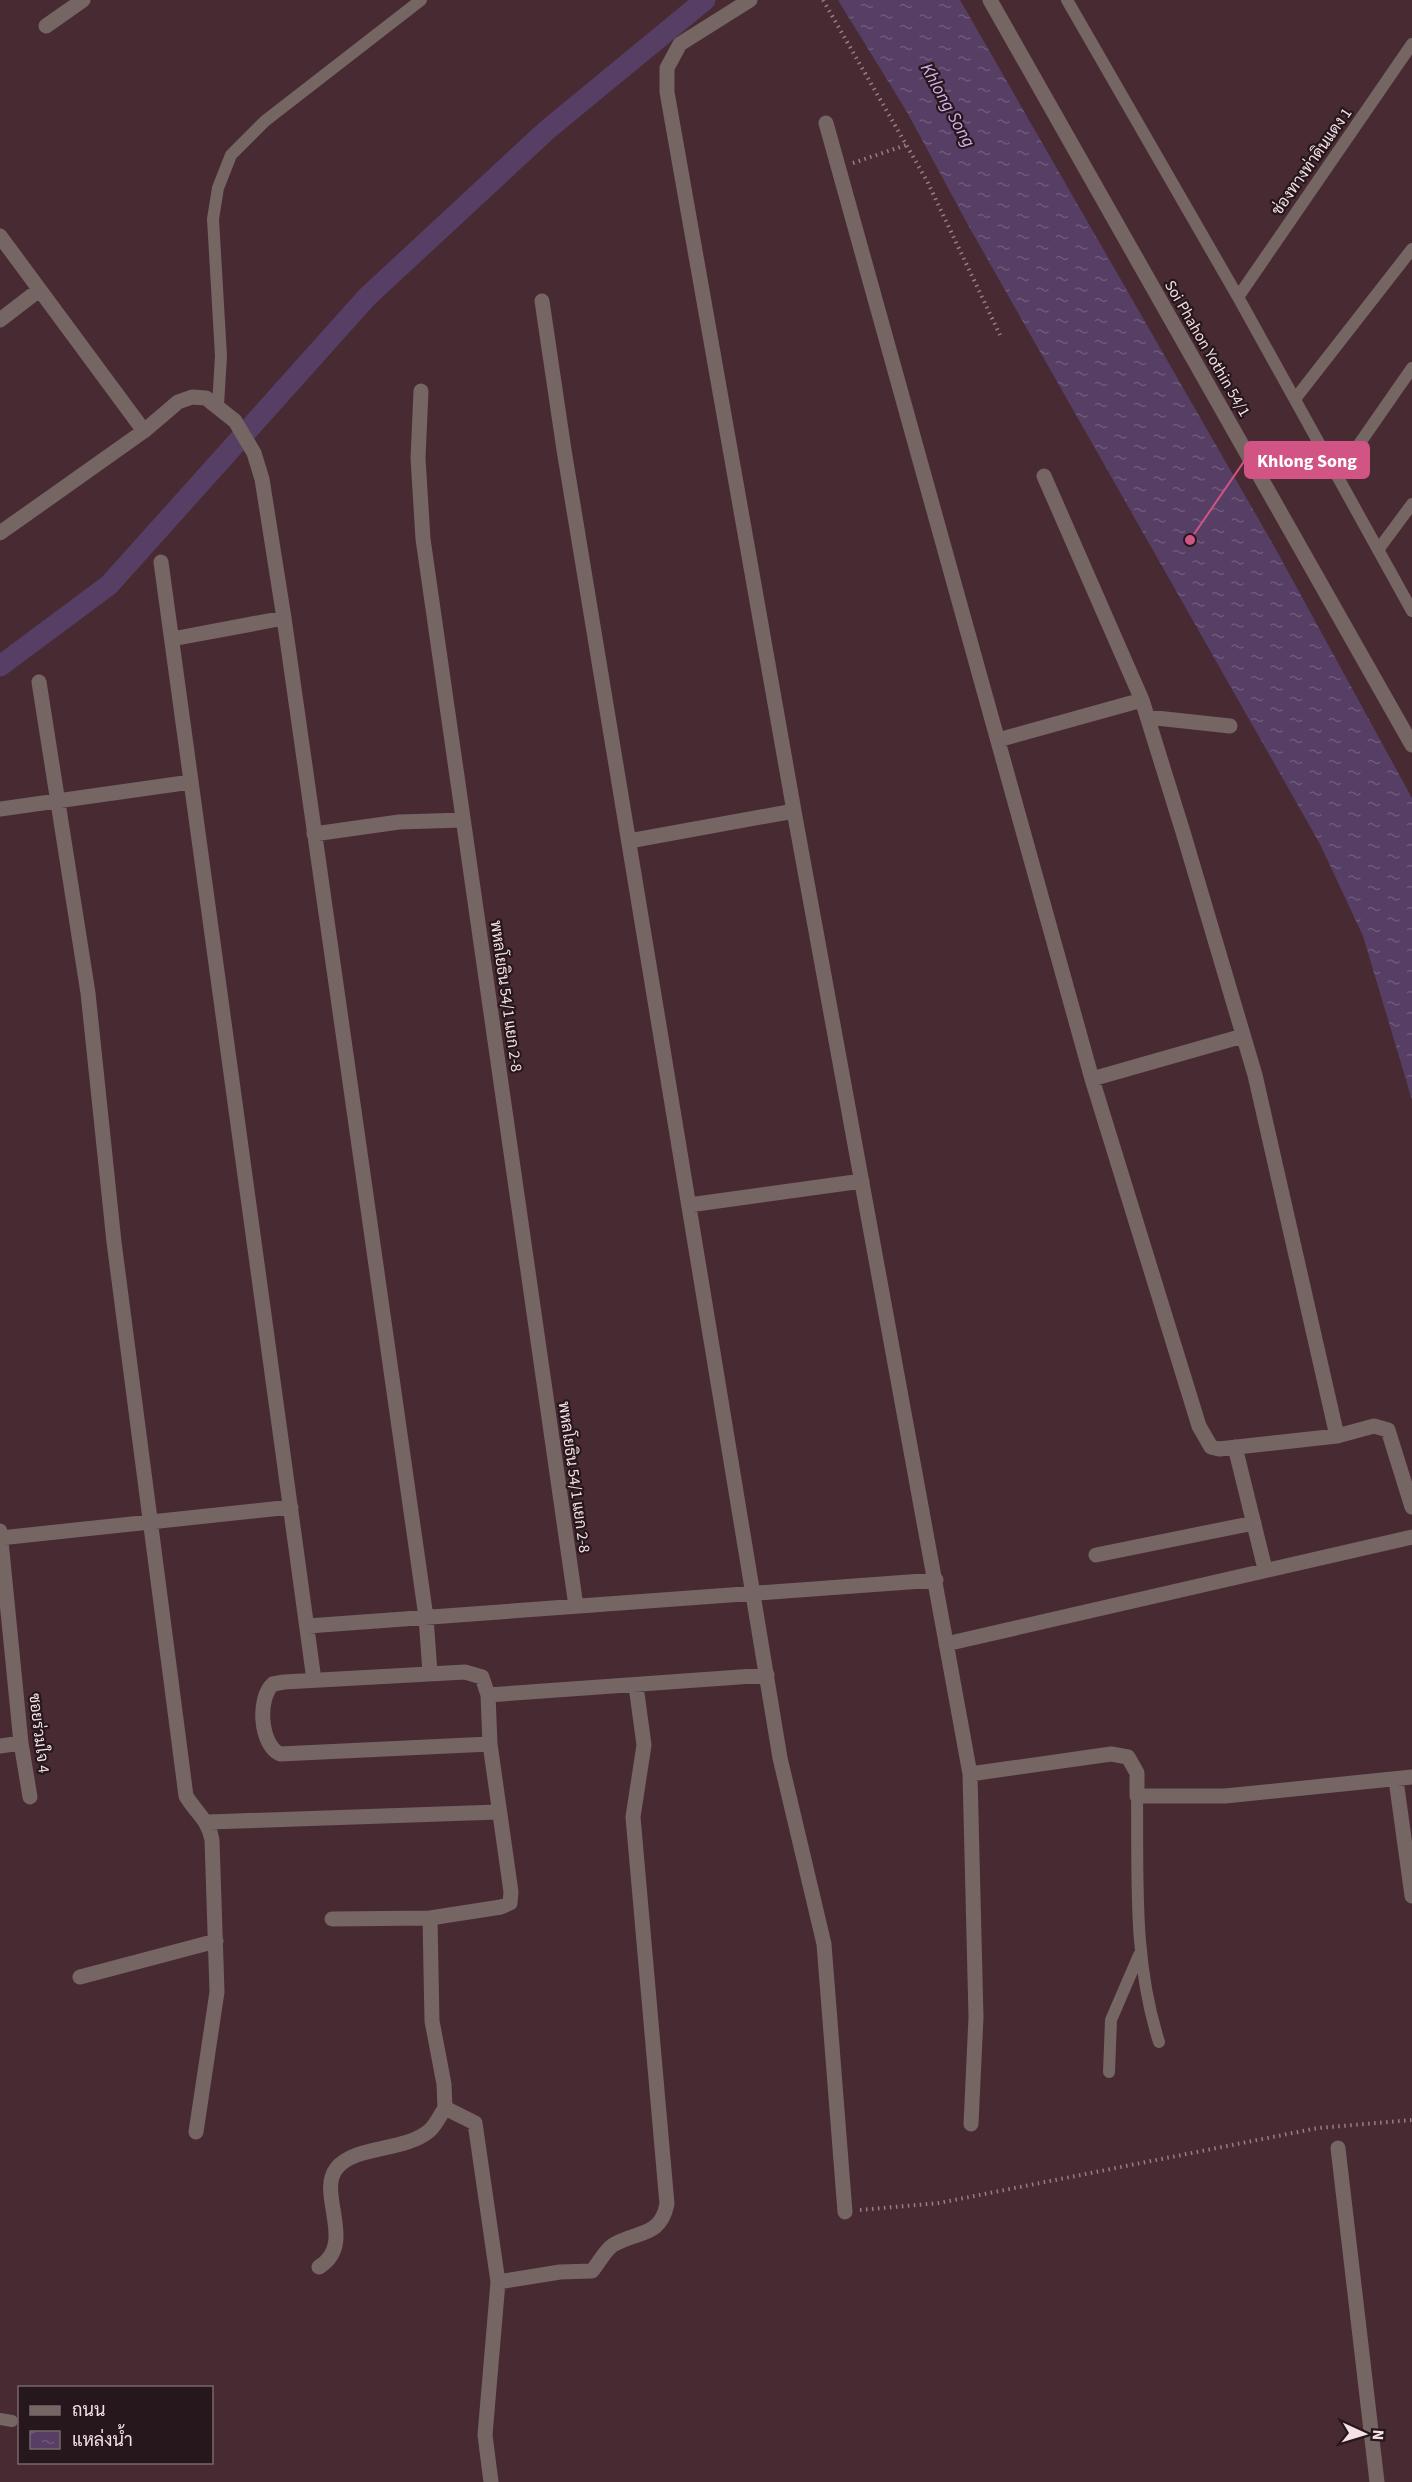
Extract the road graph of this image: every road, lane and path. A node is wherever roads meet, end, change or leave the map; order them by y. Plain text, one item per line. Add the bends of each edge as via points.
1 (83, 0) edge
2 (421, 0) edge
3 (750, 0) edge
4 (823, 0) edge
5 (990, 0) edge
6 (1067, 0) edge
7 (46, 26) dead end
8 (1412, 44) edge
9 (826, 123) dead end
10 (906, 145) junction
11 (839, 168) junction
12 (0, 236) edge
13 (1412, 249) edge
14 (39, 290) junction
15 (1238, 297) junction
16 (542, 301) dead end
17 (0, 320) edge
18 (1000, 335) dead end
19 (1412, 368) edge
20 (421, 390) dead end
21 (1294, 399) junction
22 (218, 405) junction
23 (144, 431) junction
24 (1044, 476) dead end
25 (1337, 476) junction
26 (1412, 504) edge
27 (0, 533) edge
28 (1378, 550) junction
29 (161, 562) dead end
30 (1412, 609) edge
31 (284, 618) junction
32 (172, 639) junction
33 (39, 682) dead end
34 (1142, 700) junction
35 (1147, 717) junction
36 (1230, 726) dead end
37 (998, 740) junction
38 (1412, 745) edge
39 (191, 782) junction
40 (58, 801) junction
41 (0, 809) edge
42 (794, 811) junction
43 (463, 820) junction
44 (314, 834) junction
45 (629, 841) junction
46 (1244, 1036) junction
47 (1092, 1078) junction
48 (862, 1181) junction
49 (689, 1205) junction
50 (1337, 1436) junction
51 (1235, 1447) junction
52 (291, 1507) junction
53 (1412, 1507) edge
54 (151, 1522) junction
55 (1254, 1523) junction
56 (0, 1531) edge
57 (1412, 1537) edge
58 (0, 1538) edge
59 (1096, 1555) dead end
60 (1265, 1569) junction
61 (936, 1580) junction
62 (753, 1593) junction
63 (576, 1606) junction
64 (426, 1617) junction
65 (308, 1626) junction
66 (946, 1644) junction
67 (430, 1673) junction
68 (767, 1675) junction
69 (314, 1680) junction
70 (636, 1686) junction
71 (488, 1695) junction
72 (21, 1743) junction
73 (490, 1744) junction
74 (0, 1746) edge
75 (970, 1774) junction
76 (1412, 1778) edge
77 (1396, 1780) junction
78 (1137, 1796) junction
79 (30, 1797) dead end
80 (498, 1812) junction
81 (208, 1822) junction
82 (1412, 1896) edge
83 (430, 1918) junction
84 (332, 1919) dead end
85 (216, 1941) junction
86 (1139, 1954) junction
87 (80, 1977) dead end
88 (1159, 2042) dead end
89 (1109, 2072) dead end
90 (445, 2108) junction
91 (1412, 2120) edge
92 (971, 2124) dead end
93 (196, 2132) dead end
94 (1338, 2148) dead end
95 (845, 2212) joint
96 (319, 2267) dead end
97 (498, 2282) junction
98 (491, 2482) edge
99 (1377, 2482) edge

1 - 7 street
2 - 22 lane via 265,121 231,155 218,188 213,219 221,356
3 - 42 street via 681,44 667,68 667,92
4 - 10 path
5 - 38 street, Soi Phahon Yothin 54/1
6 - 15 lane
8 - 15 lane, ช่องทางท่าดินแดง 1
9 - 11 street
10 - 11 path
10 - 18 path
11 - 37 street
12 - 14 street
13 - 21 lane
14 - 17 street
14 - 23 street
15 - 21 lane
16 - 45 street
19 - 25 lane
20 - 43 street, พหลโยธิน 54/1 แยก 2-8 via 418,458 423,539
21 - 25 lane
22 - 23 street via 206,398 192,397 178,402
22 - 31 street via 235,421 255,453
23 - 27 street
24 - 34 street
25 - 28 lane
26 - 28 lane
28 - 30 lane
29 - 32 street
31 - 32 street
31 - 44 street
32 - 39 street
33 - 40 street
34 - 35 street
34 - 37 street
35 - 36 street
35 - 46 street
37 - 47 street
39 - 40 street
39 - 52 street
40 - 41 street
40 - 54 street via 88,993 114,1242
42 - 45 street
42 - 48 street
43 - 44 street via 382,823
43 - 63 street, พหลโยธิน 54/1 แยก 2-8
44 - 64 street
45 - 49 street
46 - 47 street
46 - 50 street
47 - 51 street via 1199,1426 1211,1447
48 - 49 street
48 - 61 street
49 - 62 street
50 - 51 street
50 - 53 street via 1374,1426 1388,1430
51 - 55 street
52 - 54 street
52 - 65 street
54 - 58 street
54 - 81 street via 186,1796
55 - 59 street
55 - 60 street
56 - 58 street, ซอยร่วมใจ 4
57 - 60 street
58 - 72 street, ซอยร่วมใจ 4
60 - 66 street
61 - 62 street
61 - 66 street
62 - 63 street
62 - 68 street
63 - 64 street
64 - 65 street
64 - 67 street
65 - 69 street
66 - 75 street
67 - 69 street
67 - 71 street via 476,1673 482,1677
68 - 70 street
68 - 95 street via 780,1758 824,1944
69 - 73 street via 273,1684 267,1689 266,1739 273,1751 286,1754
70 - 71 street
70 - 97 street via 644,1745 633,1817 667,2204 664,2218 655,2229 610,2246 592,2271
71 - 73 street
72 - 74 street
72 - 79 street, ซอยร่วมใจ 4
73 - 80 street
75 - 78 street via 1111,1755 1128,1757 1137,1773
75 - 92 street via 976,2017
76 - 77 street
77 - 78 street via 1225,1796
77 - 82 street
78 - 86 lane
80 - 81 street
80 - 83 street via 510,1903
81 - 85 street
83 - 84 street
83 - 90 street via 432,2021
85 - 87 street
85 - 93 street via 217,1992
86 - 88 lane
86 - 89 lane via 1111,2020
90 - 96 street via 430,2130 404,2145 352,2157 334,2172 336,2250 330,2261
90 - 97 street via 475,2123
91 - 95 path via 1318,2128 939,2203
94 - 99 street
97 - 98 street via 485,2435

